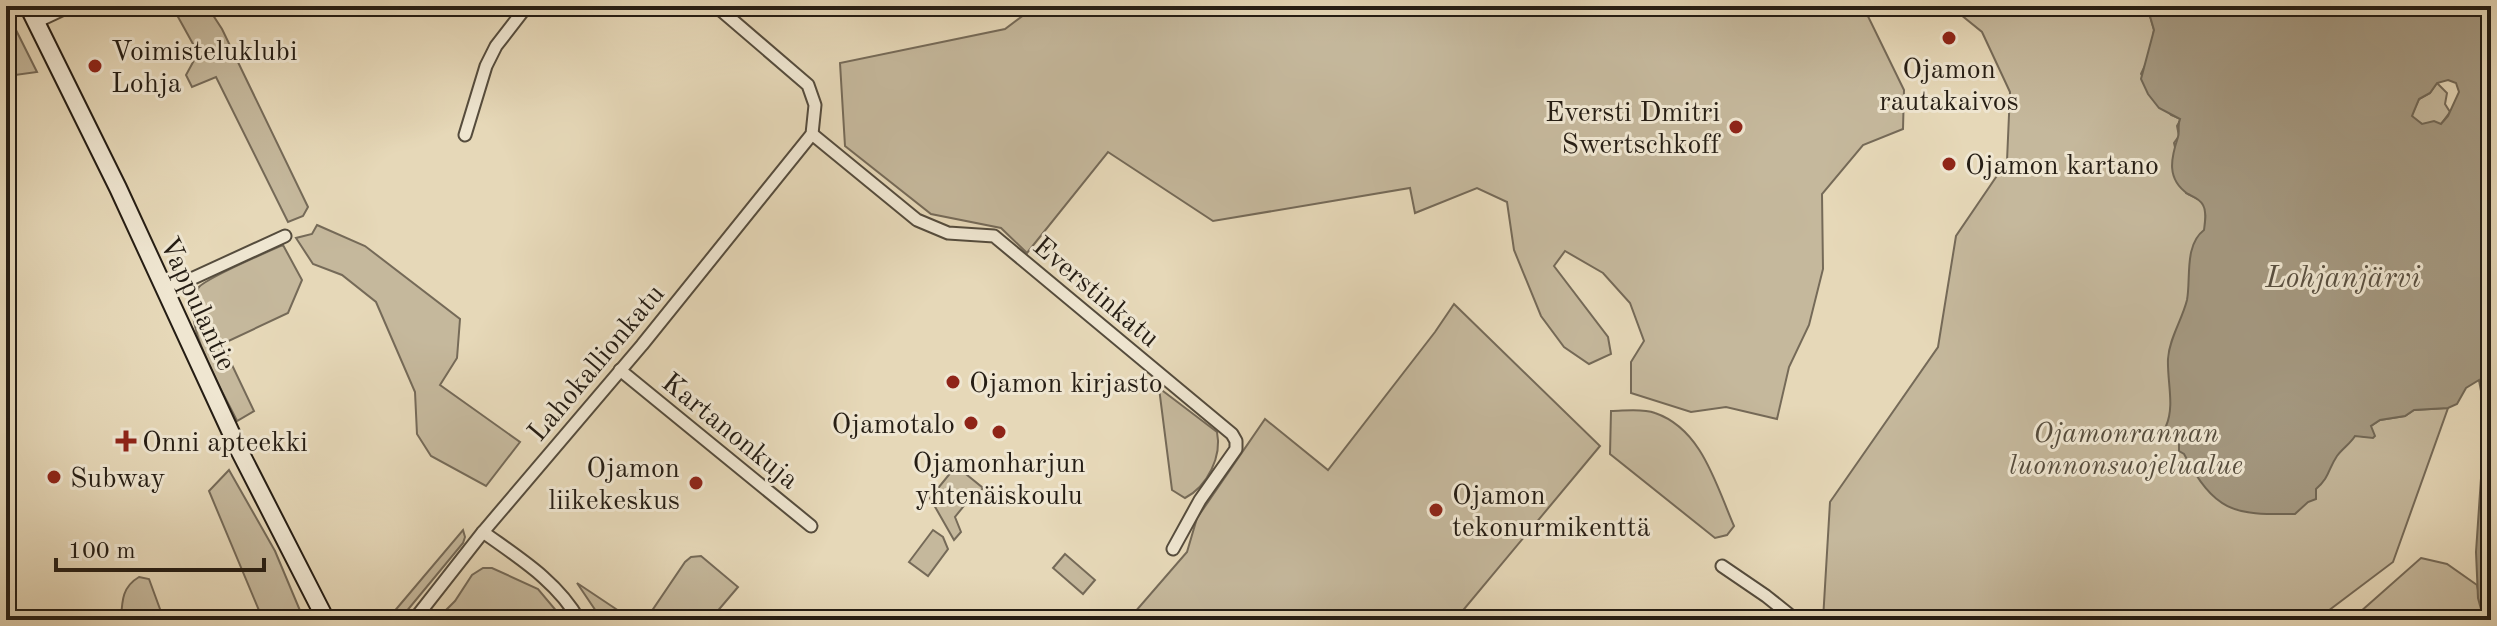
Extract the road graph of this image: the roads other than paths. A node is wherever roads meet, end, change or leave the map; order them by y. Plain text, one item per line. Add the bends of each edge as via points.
1 (28, 6) edge
2 (70, 6) edge
3 (527, 6) edge
4 (716, 6) edge
5 (36, 22) junction
6 (812, 134) junction
7 (465, 135) dead end
8 (285, 236) dead end
9 (165, 291) junction
10 (620, 370) junction
11 (811, 526) dead end
12 (483, 532) junction
13 (1173, 549) dead end
14 (1722, 566) dead end
15 (326, 620) edge
16 (414, 620) edge
17 (579, 620) edge
18 (1796, 620) edge

1 - 5 street, Vappulantie
2 - 5 street
3 - 7 street via 486,66
4 - 6 street via 808,85 815,105
5 - 9 street, Vappulantie
6 - 10 street, Lahokallionkatu
6 - 13 street, Everstinkatu via 917,220 948,233 994,236 1232,434 1236,449
8 - 9 street
9 - 15 street, Vappulantie
10 - 11 street, Kartanonkuja
10 - 12 street, Lahokallionkatu
12 - 16 street, Lahokallionkatu
12 - 17 street via 549,581
14 - 18 street

